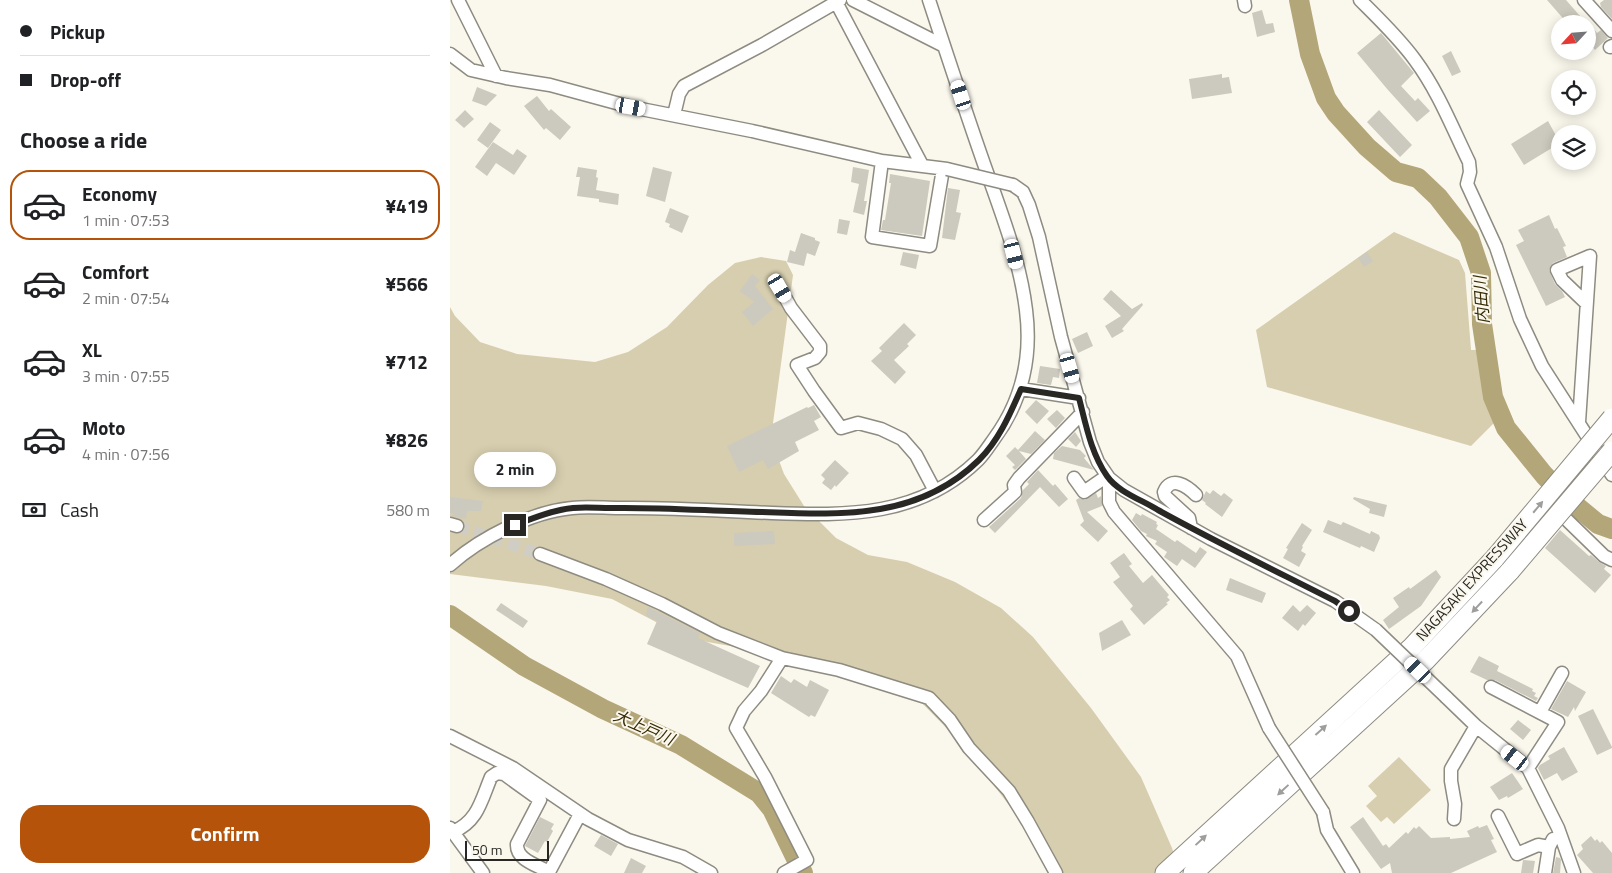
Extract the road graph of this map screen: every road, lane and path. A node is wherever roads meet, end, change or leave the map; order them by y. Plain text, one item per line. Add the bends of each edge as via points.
1 (458, 0) edge
2 (853, 0) edge
3 (929, 0) edge
4 (1360, 0) edge
5 (1584, 0) edge
6 (837, 1) edge
7 (1612, 32) edge
8 (944, 46) junction
9 (450, 54) edge
10 (496, 76) junction
11 (674, 115) junction
12 (882, 161) junction
13 (922, 165) junction
14 (945, 169) junction
15 (780, 288) dead end
16 (1586, 303) dead end
17 (1021, 389) junction
18 (1079, 398) junction
19 (1083, 412) junction
20 (1612, 418) edge
21 (1579, 422) junction
22 (1612, 451) edge
23 (1612, 475) edge
24 (1108, 477) junction
25 (1074, 478) dead end
26 (935, 491) junction
27 (1196, 495) dead end
28 (984, 520) dead end
29 (1567, 520) dead end
30 (1191, 528) junction
31 (540, 554) tunnel mouth
32 (1612, 560) edge
33 (450, 565) edge
34 (782, 658) junction
35 (1562, 673) dead end
36 (1491, 687) dead end
37 (1540, 712) junction
38 (1476, 726) junction
39 (450, 736) edge
40 (1528, 768) junction
41 (580, 814) junction
42 (1498, 816) dead end
43 (1454, 819) dead end
44 (1558, 828) junction
45 (452, 830) edge
46 (1549, 847) junction
47 (709, 872) edge
48 (483, 873) edge
49 (784, 873) edge
50 (1056, 873) edge
51 (1165, 873) edge
52 (1193, 873) edge
53 (1353, 873) edge
54 (1545, 873) edge
55 (1574, 873) edge

1 - 10 street
2 - 8 street
3 - 8 street
4 - 21 street via 1409,53 1433,87 1469,162 1466,184 1496,247 1520,320 1542,366
5 - 7 street
6 - 11 street via 684,86
6 - 13 street
8 - 17 street via 1019,273 1026,311 1027,345
9 - 10 street via 471,70
10 - 11 street via 550,85
11 - 12 street
12 - 13 street
12 - 14 street via 872,236 930,246
13 - 14 street
14 - 18 street, bridge via 1013,185 1023,192 1039,237
15 - 26 street via 820,346 815,358 797,365 841,428 858,423 902,439 916,455
16 - 21 street
17 - 18 street
17 - 26 street via 1005,424 980,459
18 - 19 street
19 - 24 street via 1095,455
19 - 28 street via 1019,478 1014,485 1015,492
51 -> 20 highway, NAGASAKI EXPRESSWAY, bridge via 1412,647 1495,558
21 - 23 street
22 -> 52 highway, NAGASAKI EXPRESSWAY, bridge via 1510,571 1425,661
24 - 25 street via 1084,492
24 - 30 street via 1124,490
24 - 53 street, bridge via 1109,502 1114,512 1237,656 1269,728 1323,812 1327,830
26 - 33 street via 908,503 844,514 571,508 515,525 470,548
27 - 30 street via 1176,482 1164,492 1189,518
29 - 32 street
30 - 38 street, bridge via 1335,601 1376,630
31 - 34 street via 662,604 718,634
34 - 49 street via 744,711 736,728 807,860
34 - 50 street via 839,670 929,698 1009,791
35 - 37 street
36 - 37 street
37 - 40 street via 1558,722
38 - 40 street
38 - 43 street via 1452,769
39 - 41 street via 513,768
40 - 44 street
41 - 45 street via 549,872 520,856 517,850 517,844 540,800 504,774 497,773 491,777 472,820 464,828
41 - 47 street via 628,840 683,857
42 - 46 street via 1517,854 1538,845
44 - 46 street
44 - 55 street
45 - 48 street
46 - 54 street

